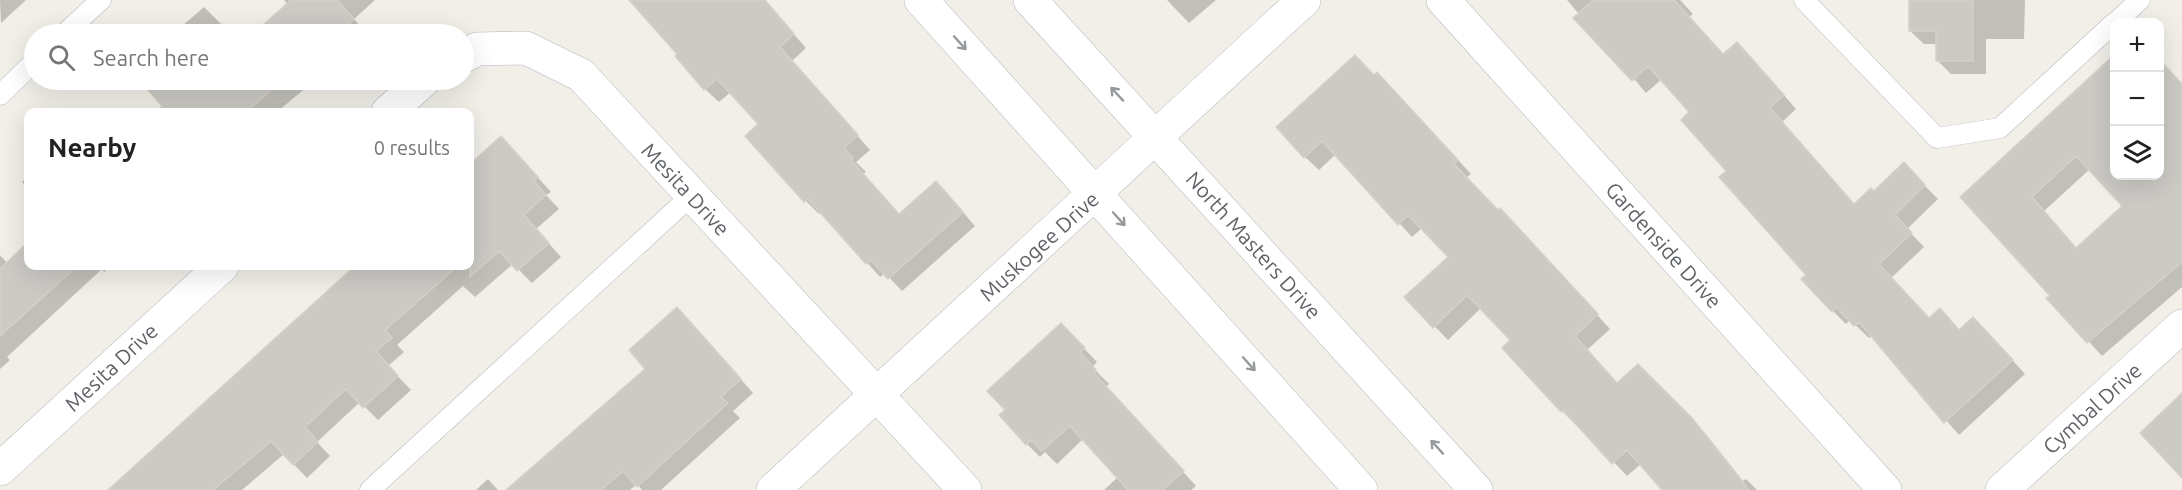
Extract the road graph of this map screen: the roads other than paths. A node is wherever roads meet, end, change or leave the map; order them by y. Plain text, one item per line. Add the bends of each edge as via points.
1 (101, 0) edge
2 (921, 0) edge
3 (1030, 0) edge
4 (1304, 0) edge
5 (1443, 0) edge
6 (1804, 0) edge
7 (2140, 0) edge
8 (2120, 18) edge
9 (75, 24) edge
10 (2110, 28) edge
11 (474, 51) edge
12 (24, 72) edge
13 (413, 90) edge
14 (0, 95) edge
15 (392, 108) edge
16 (1156, 137) junction
17 (1097, 193) junction
18 (692, 195) junction
19 (218, 270) edge
20 (2182, 326) edge
21 (876, 395) junction
22 (0, 469) edge
23 (370, 490) edge
24 (773, 490) edge
25 (965, 490) edge
26 (1361, 490) edge
27 (1476, 490) edge
28 (1885, 490) edge
29 (2002, 490) edge

1 - 9 lane
2 -> 17 street
16 -> 3 street, North Masters Drive
4 - 16 street, Muskogee Drive
5 - 28 street, Gardenside Drive
6 - 10 lane via 1937,138 2000,128
7 - 8 lane
11 - 18 street, Mesita Drive via 526,48 581,75
12 - 14 lane
13 - 15 street
16 - 17 street, Muskogee Drive
27 -> 16 street, North Masters Drive
17 - 21 street, Muskogee Drive
17 -> 26 street
18 - 21 street, Mesita Drive
18 - 23 lane
19 - 22 street, Mesita Drive
20 - 29 street, Cymbal Drive
21 - 24 street, Muskogee Drive
21 - 25 street, Mesita Drive

